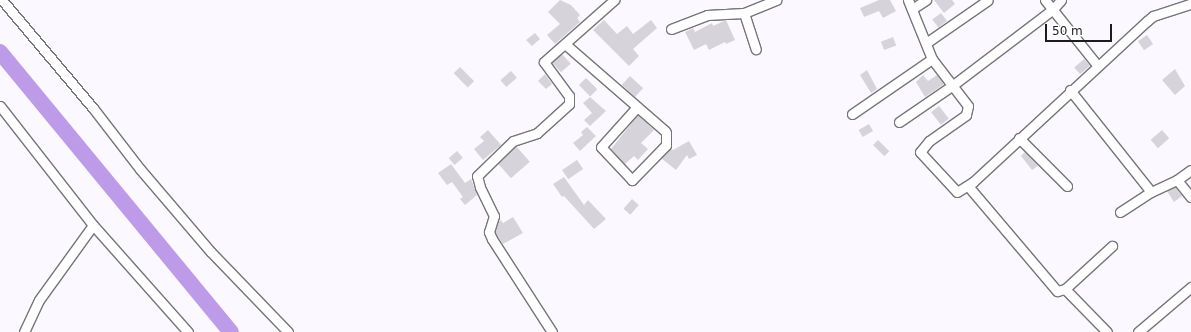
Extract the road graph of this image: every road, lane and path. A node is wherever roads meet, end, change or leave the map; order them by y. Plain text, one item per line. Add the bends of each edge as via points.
1 (2, 0) edge
2 (614, 0) edge
3 (777, 0) edge
4 (908, 0) edge
5 (926, 0) edge
6 (988, 0) edge
7 (1045, 0) edge
8 (1061, 0) edge
9 (1191, 4) edge
10 (912, 9) junction
11 (1052, 9) junction
12 (744, 13) junction
13 (671, 29) dead end
14 (926, 43) junction
15 (565, 44) junction
16 (756, 48) dead end
17 (932, 59) junction
18 (1097, 65) junction
19 (953, 85) junction
20 (1070, 90) junction
21 (0, 106) edge
22 (637, 107) junction
23 (852, 114) dead end
24 (899, 122) dead end
25 (1019, 138) junction
26 (1191, 170) edge
27 (1177, 180) junction
28 (968, 186) junction
29 (1067, 186) dead end
30 (1151, 192) junction
31 (1191, 197) edge
32 (1120, 212) dead end
33 (94, 225) junction
34 (1112, 246) dead end
35 (1191, 287) edge
36 (1065, 289) junction
37 (24, 332) edge
38 (188, 332) edge
39 (288, 332) edge
40 (552, 332) edge
41 (1107, 332) edge
42 (1138, 332) edge

1 - 39 street via 211,252
2 - 15 street
3 - 12 street
4 - 10 street
5 - 10 street
6 - 14 street
7 - 11 street
8 - 11 street
9 - 18 street via 1153,16
10 - 14 street
11 - 18 street
11 - 19 street
12 - 13 street via 707,15
12 - 16 street
14 - 17 street
15 - 22 street
15 - 40 street via 548,56 544,64 569,96 569,104 537,133 513,141 477,176 494,216 490,232 492,240
17 - 19 street
17 - 23 street
18 - 20 street
19 - 24 street
19 - 28 street via 968,106 966,114 929,141 920,152 955,191
20 - 25 street
20 - 30 street
21 - 33 street
22 - 22 street via 601,147 632,180 668,140 665,131
25 - 28 street
25 - 29 street
26 - 27 street
27 - 30 street
27 - 31 street
28 - 36 street via 1052,286 1057,291
30 - 32 street
33 - 37 street via 39,300
33 - 38 street
34 - 36 street
35 - 42 street
36 - 41 street

